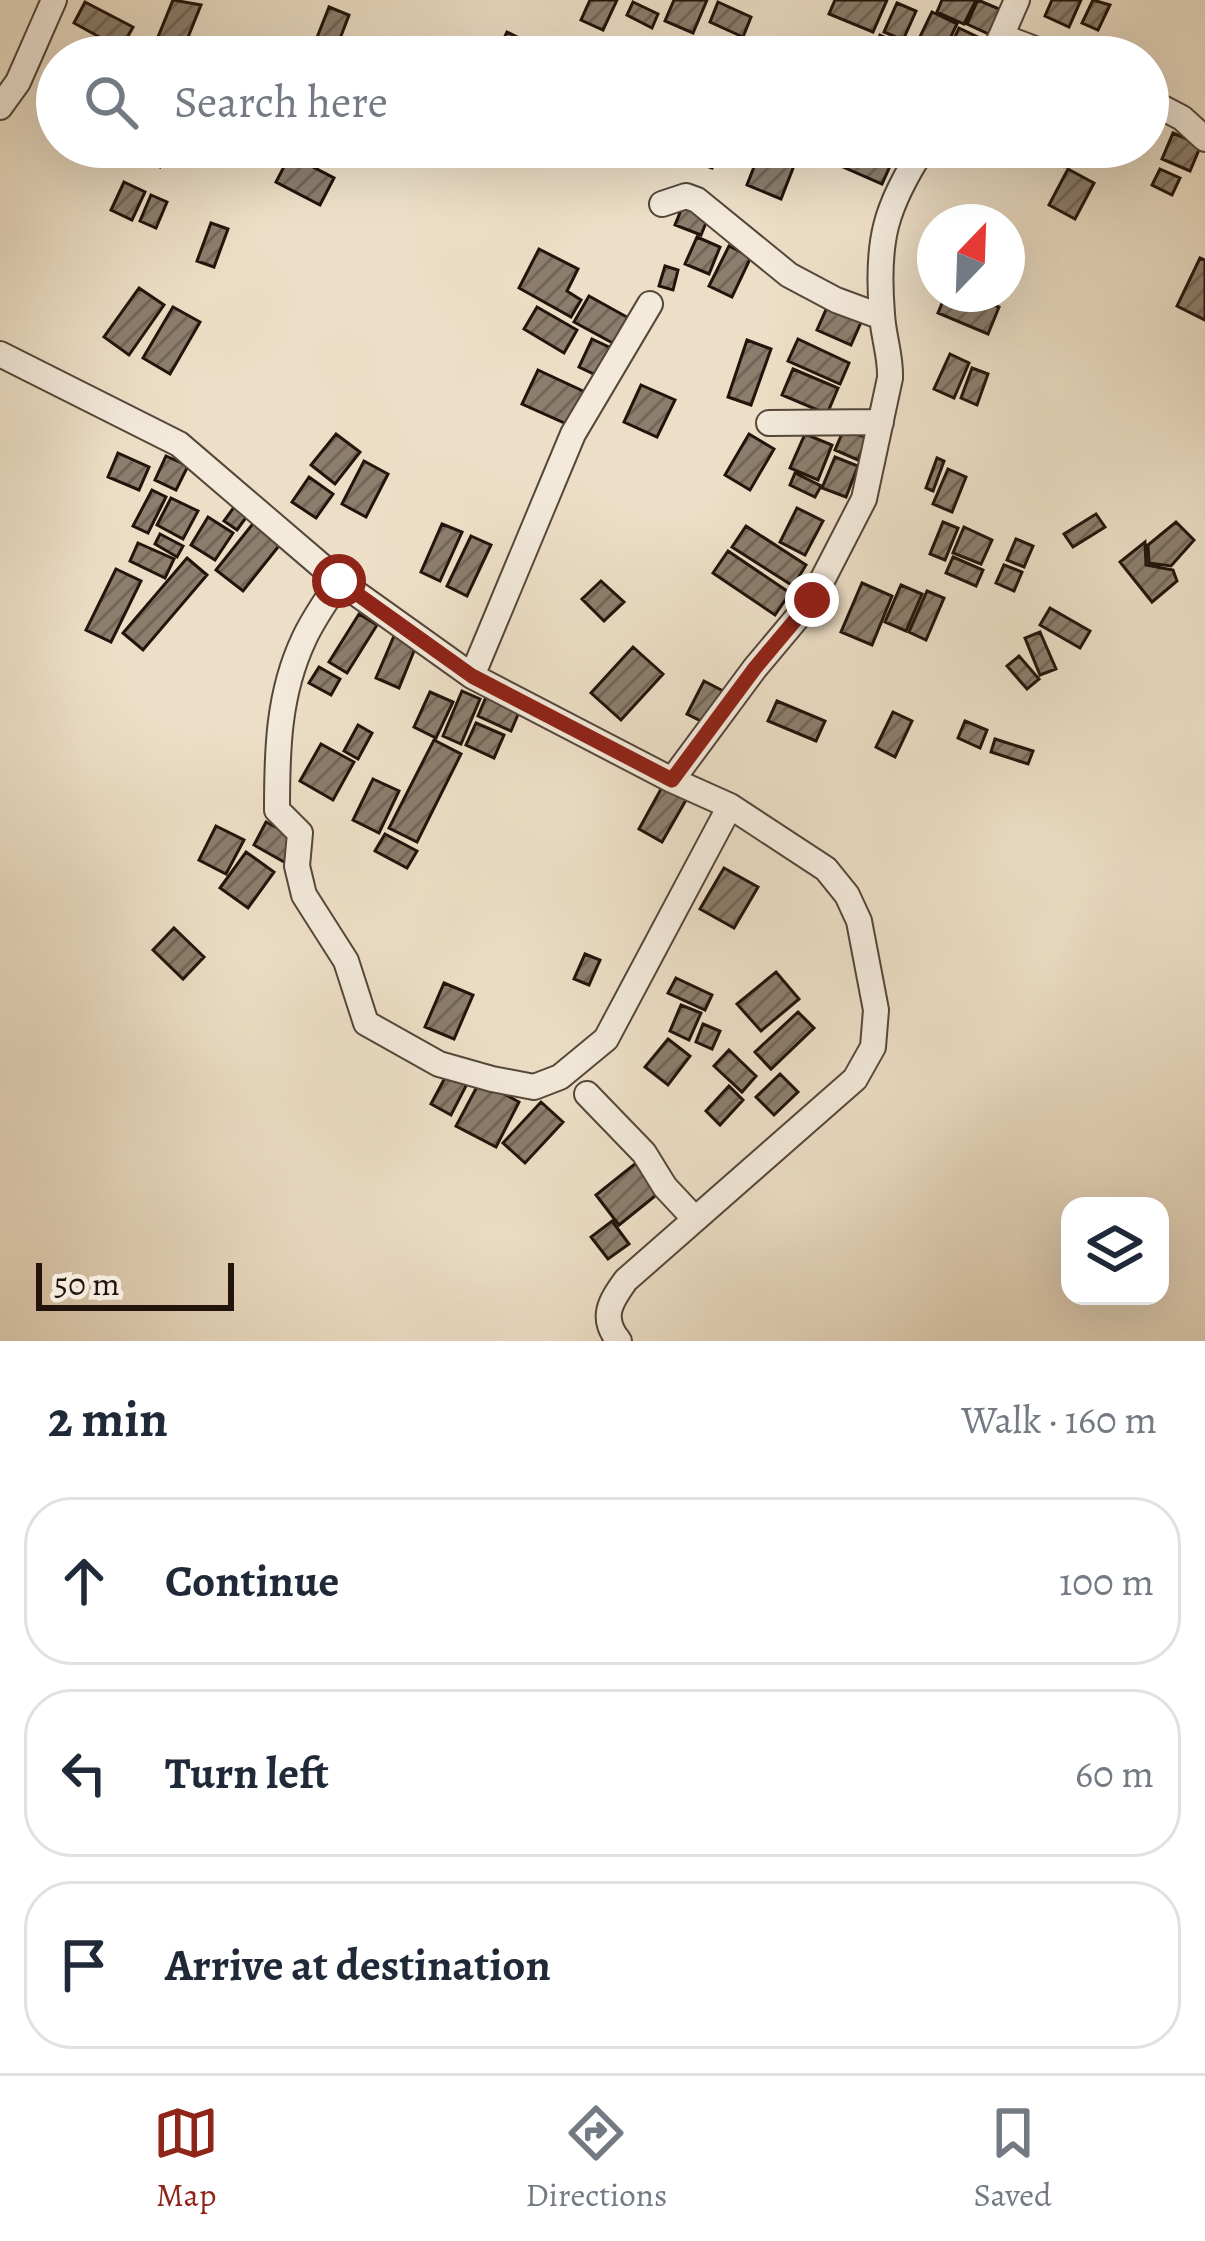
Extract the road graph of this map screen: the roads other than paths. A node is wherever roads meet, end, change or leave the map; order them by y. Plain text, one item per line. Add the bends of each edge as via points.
1 (54, 0) edge
2 (1017, 0) edge
3 (39, 36) edge
4 (1002, 36) edge
5 (36, 42) edge
6 (0, 107) edge
7 (1169, 111) edge
8 (1205, 139) edge
9 (911, 168) edge
10 (662, 204) dead end
11 (650, 304) dead end
12 (881, 317) junction
13 (0, 354) edge
14 (881, 422) junction
15 (769, 423) dead end
16 (339, 581) junction
17 (472, 676) junction
18 (672, 780) junction
19 (730, 806) junction
20 (586, 1094) dead end
21 (694, 1218) junction
22 (620, 1341) edge

1 - 3 street
2 - 4 street
5 - 6 street
7 - 8 street
9 - 12 street via 882,235
10 - 12 street via 697,200 810,288
11 - 17 street via 573,434
12 - 14 street via 891,358
13 - 16 street via 179,444
14 - 15 street
14 - 18 street via 864,499 812,600
16 - 17 street
16 - 19 street via 303,640 288,686 278,729 277,810 300,833 304,895 346,962 366,1023 474,1074 534,1087 560,1077 606,1039
17 - 18 street
18 - 19 street
19 - 21 street via 826,868 847,895 869,962 873,1047 855,1079
20 - 21 street
21 - 22 street via 608,1304 609,1328

